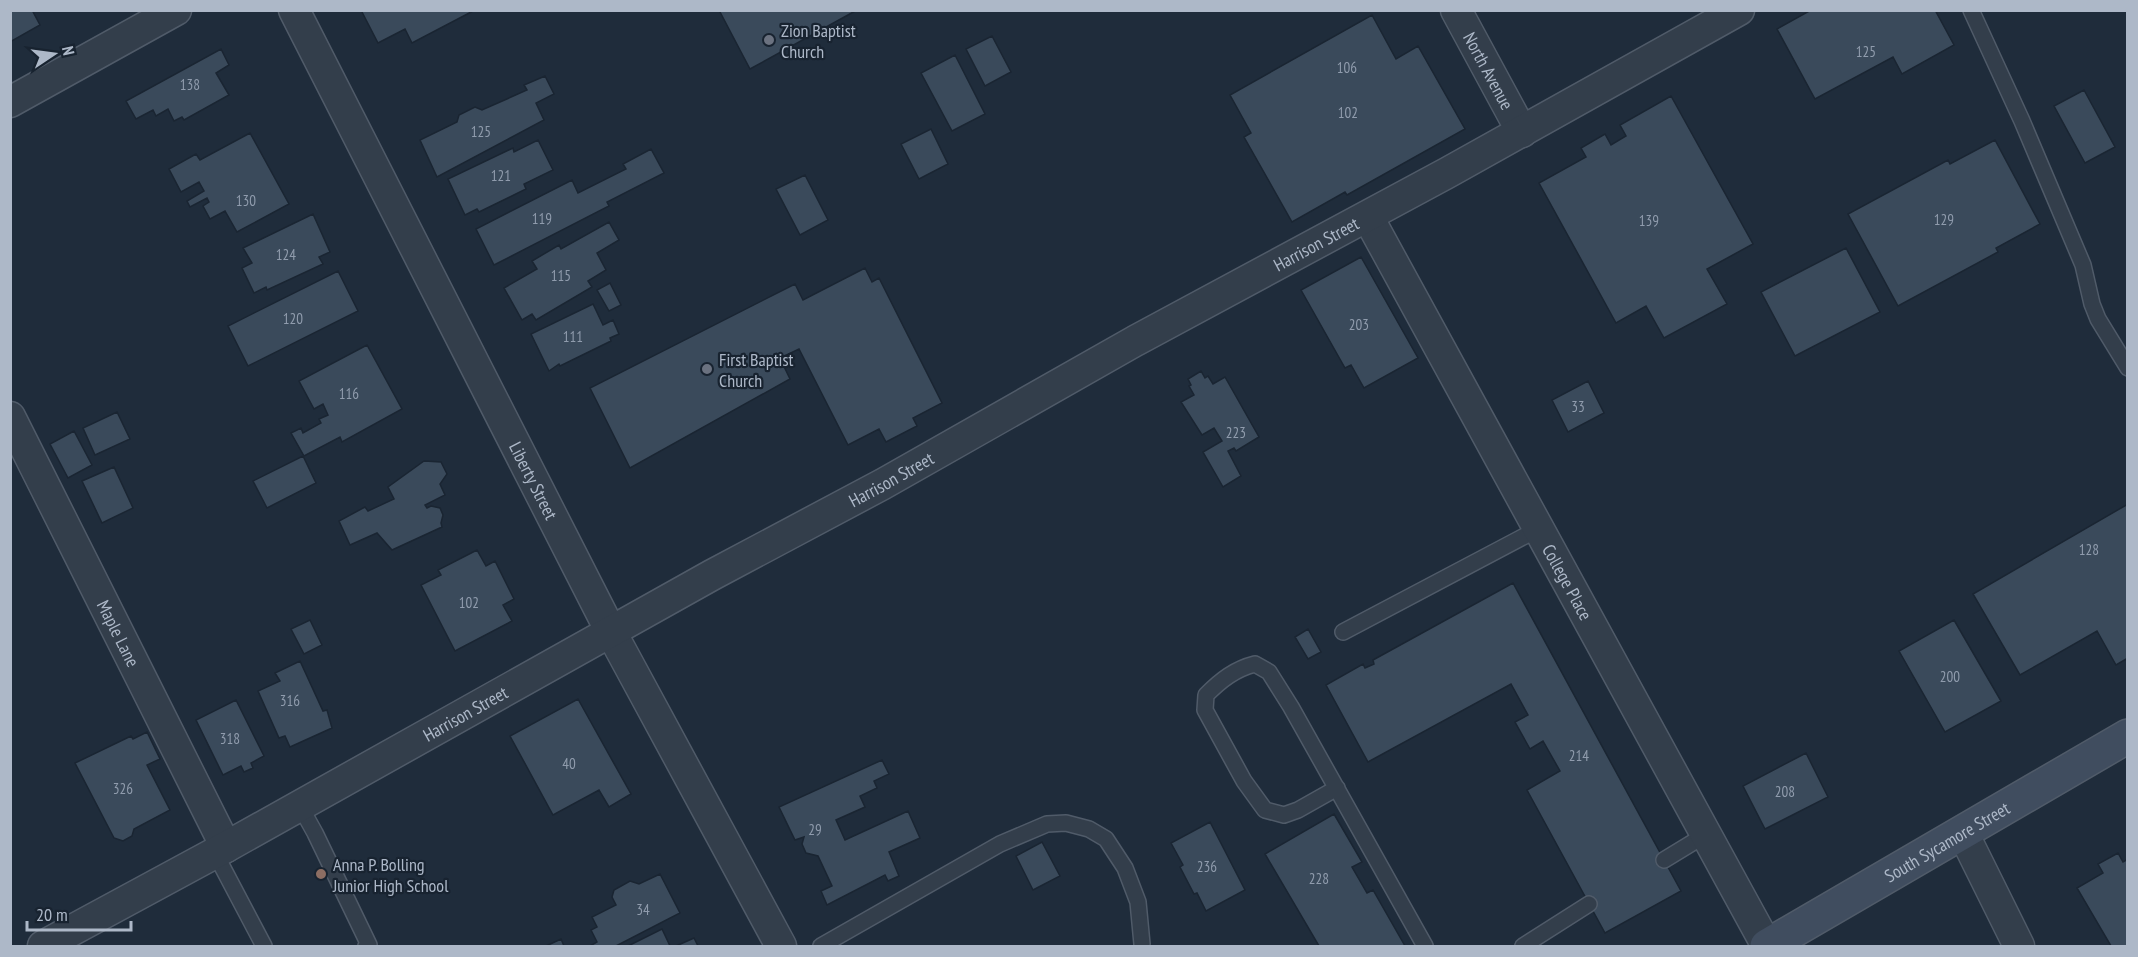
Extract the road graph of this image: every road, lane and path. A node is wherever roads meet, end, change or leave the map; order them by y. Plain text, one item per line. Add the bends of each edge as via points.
1 (176, 10) edge
2 (294, 10) edge
3 (1456, 10) edge
4 (1739, 10) edge
5 (1971, 10) edge
6 (10, 102) edge
7 (1522, 132) junction
8 (1368, 217) junction
9 (2127, 368) edge
10 (10, 417) edge
11 (1538, 529) junction
12 (611, 632) junction
13 (1343, 632) dead end
14 (2127, 736) edge
15 (1337, 788) junction
16 (300, 806) junction
17 (1963, 833) junction
18 (1705, 835) junction
19 (220, 850) junction
20 (1664, 860) dead end
21 (1588, 904) dead end
22 (1142, 944) dead end
23 (43, 946) edge
24 (264, 946) edge
25 (368, 946) edge
26 (781, 946) edge
27 (821, 946) edge
28 (1425, 946) edge
29 (1523, 946) edge
30 (1767, 946) edge
31 (2019, 946) edge

1 - 6 street
2 - 12 street, Liberty Street
3 - 7 street, North Avenue
4 - 7 street, Harrison Street
5 - 9 lane via 2083,265 2098,319
7 - 8 street, Harrison Street
8 - 11 street, College Place
8 - 12 street, Harrison Street via 1135,341
10 - 19 street, Maple Lane
11 - 13 lane
11 - 18 street, College Place
12 - 16 street, Harrison Street
12 - 26 street, Liberty Street
14 - 17 main road, South Sycamore Street
15 - 15 lane via 1284,815 1265,810 1244,781 1205,710 1206,695 1223,678 1246,666 1255,664 1269,672
15 - 28 lane
16 - 19 street, Harrison Street
16 - 25 lane
17 - 30 main road, South Sycamore Street
17 - 31 street
18 - 20 lane
18 - 30 street, College Place
19 - 23 street, Harrison Street
19 - 24 lane
21 - 29 lane
22 - 27 lane via 1138,902 1125,868 1106,839 1066,823 1047,824 1000,844

